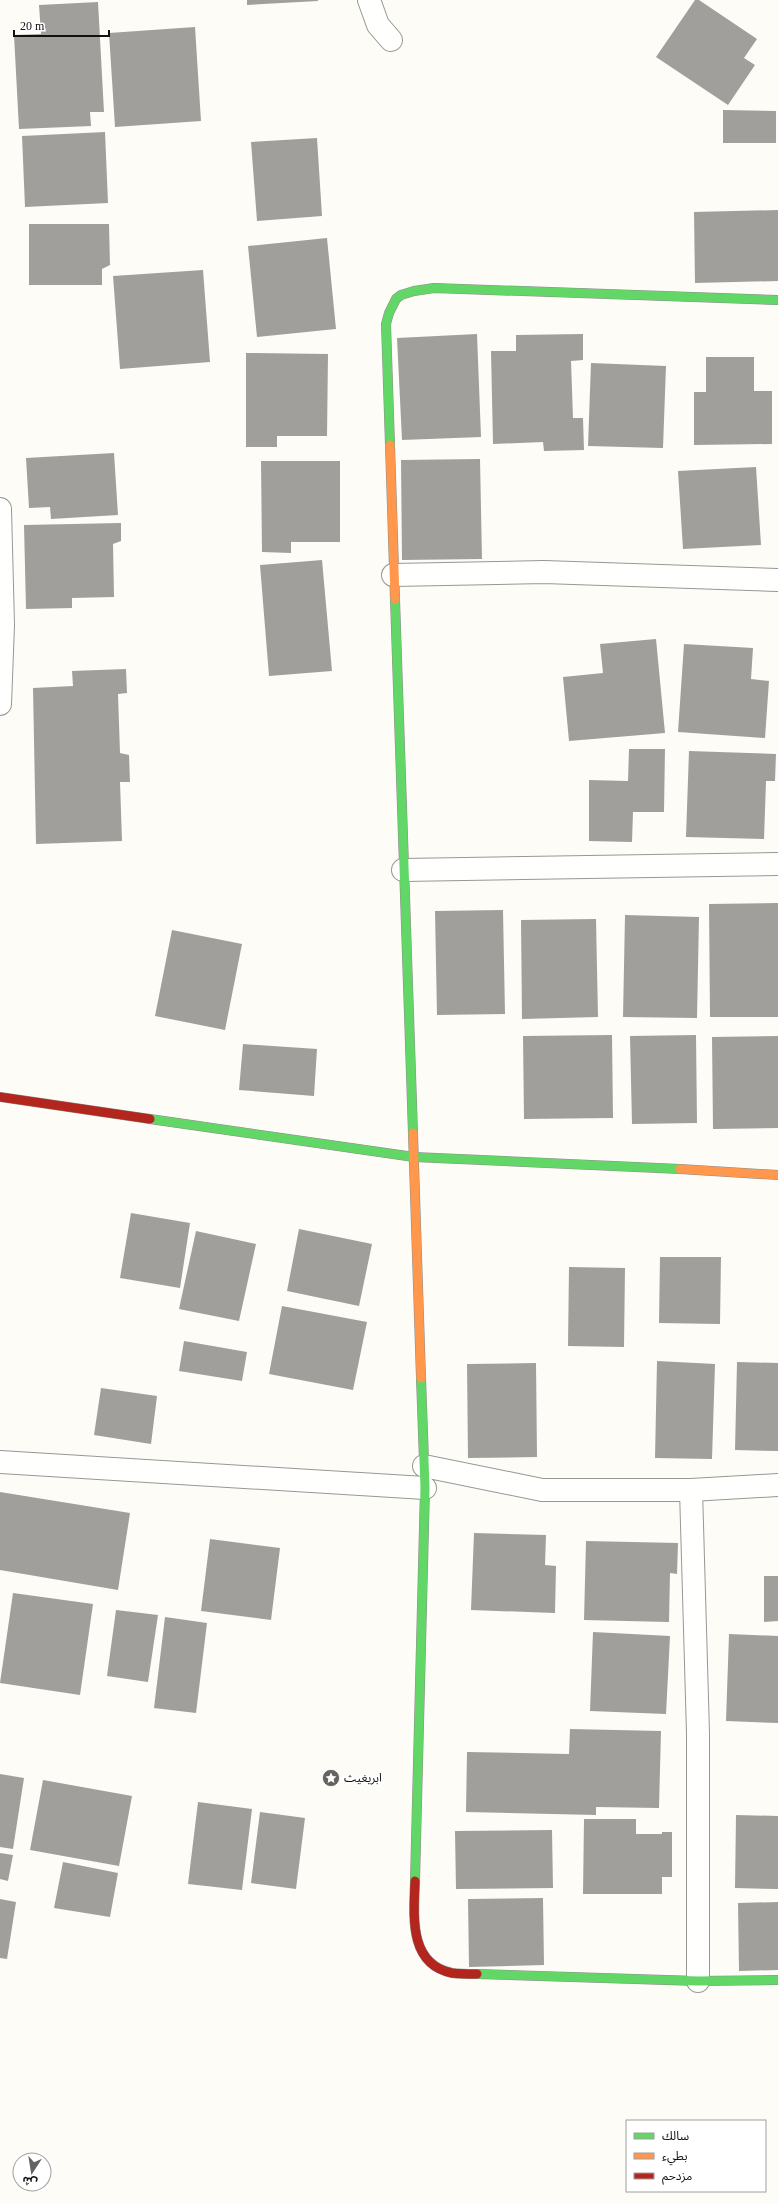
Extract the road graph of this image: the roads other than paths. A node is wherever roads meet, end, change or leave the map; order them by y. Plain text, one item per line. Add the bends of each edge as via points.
1 (369, 0) edge
2 (391, 40) dead end
3 (778, 300) edge
4 (0, 509) edge
5 (393, 575) junction
6 (778, 580) edge
7 (0, 704) edge
8 (778, 864) edge
9 (403, 870) junction
10 (0, 1097) edge
11 (414, 1157) junction
12 (778, 1175) edge
13 (0, 1462) edge
14 (424, 1466) junction
15 (778, 1486) edge
16 (425, 1488) junction
17 (691, 1490) junction
18 (778, 1980) edge
19 (698, 1981) junction

1 - 2 street via 378,25
3 - 5 street via 434,288 399,295 391,305 386,324
4 - 7 street via 3,625
5 - 6 street via 544,572
5 - 9 street
8 - 9 street
9 - 11 street
10 - 11 street
11 - 12 street
11 - 14 street
13 - 16 street
14 - 16 street
14 - 17 street via 542,1490
15 - 17 street
16 - 19 street via 414,1924 418,1947 424,1959 436,1969 453,1973
17 - 19 street via 698,1733
18 - 19 street

